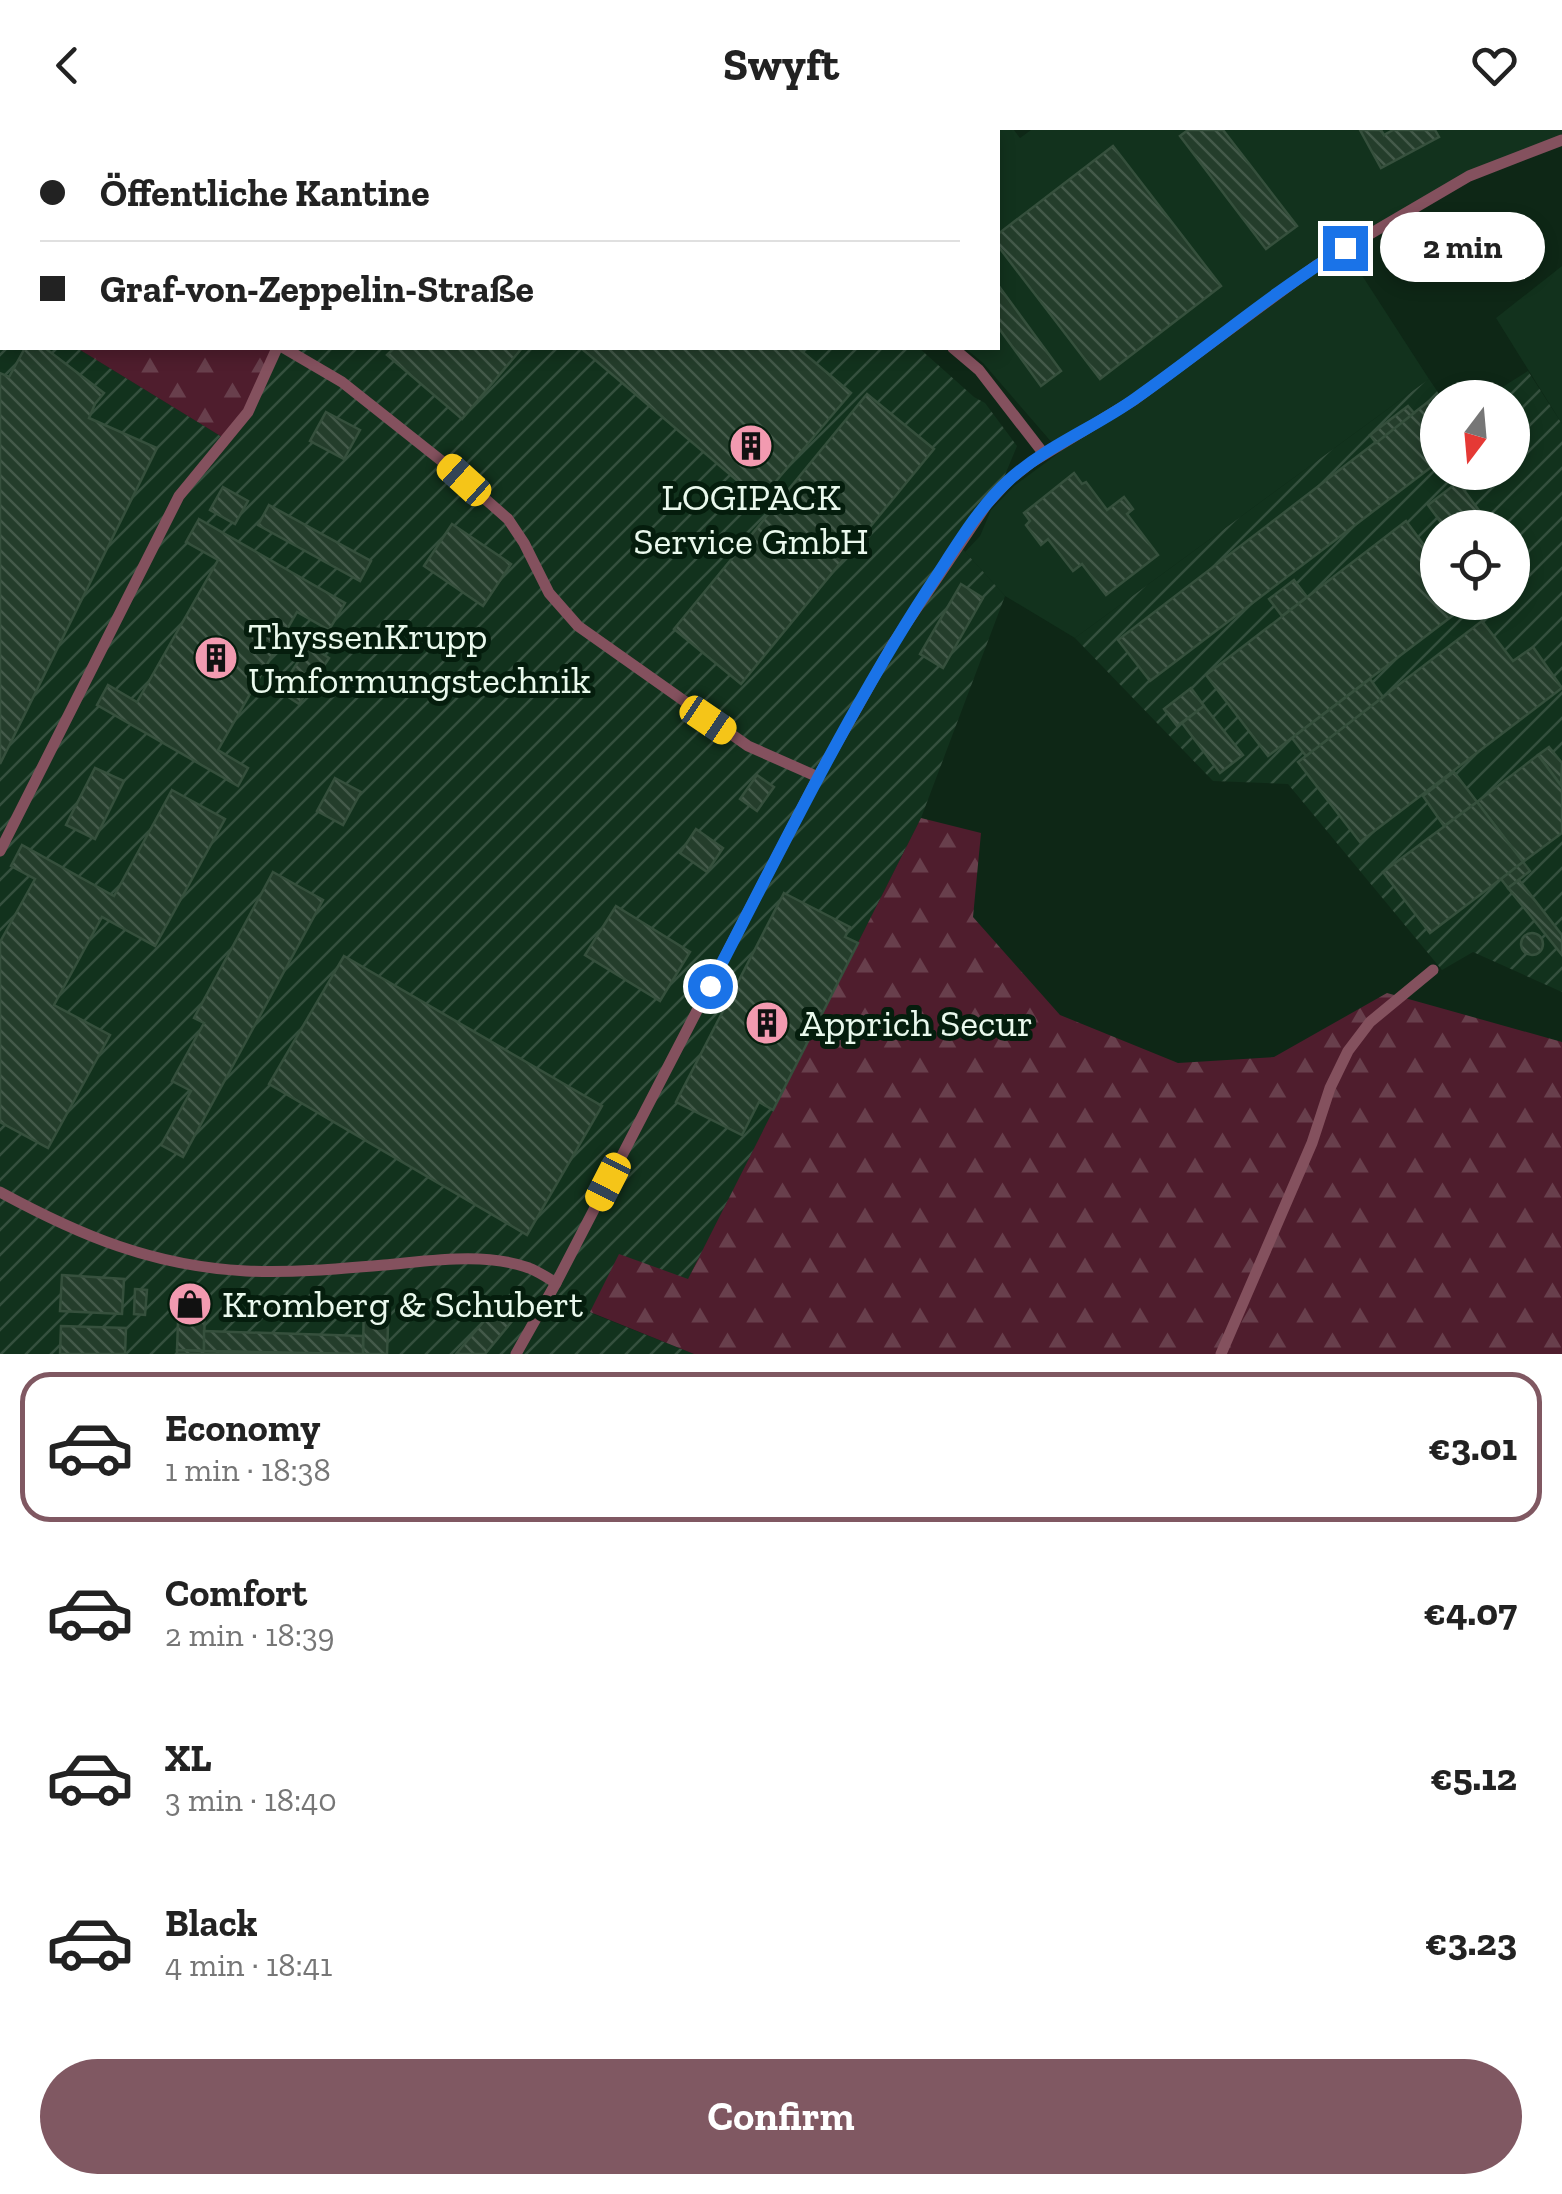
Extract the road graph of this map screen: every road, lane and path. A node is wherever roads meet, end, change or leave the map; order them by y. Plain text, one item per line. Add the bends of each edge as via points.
1 (1562, 140) edge
2 (280, 350) edge
3 (285, 350) edge
4 (954, 350) edge
5 (1044, 454) junction
6 (818, 778) junction
7 (0, 851) edge
8 (1433, 970) dead end
9 (0, 1192) edge
10 (556, 1283) junction
11 (516, 1354) edge
12 (1220, 1354) edge

1 - 5 street via 1416,204 1290,283 1134,400
2 - 7 street via 248,412 179,496
3 - 6 street via 342,382 508,519 549,592 578,626 748,746
4 - 5 street via 979,370
5 - 6 street via 1009,480 958,544
6 - 10 street
8 - 12 street via 1370,1022 1348,1051
9 - 10 street via 61,1226 180,1264 317,1271 479,1260 531,1268
10 - 11 street

